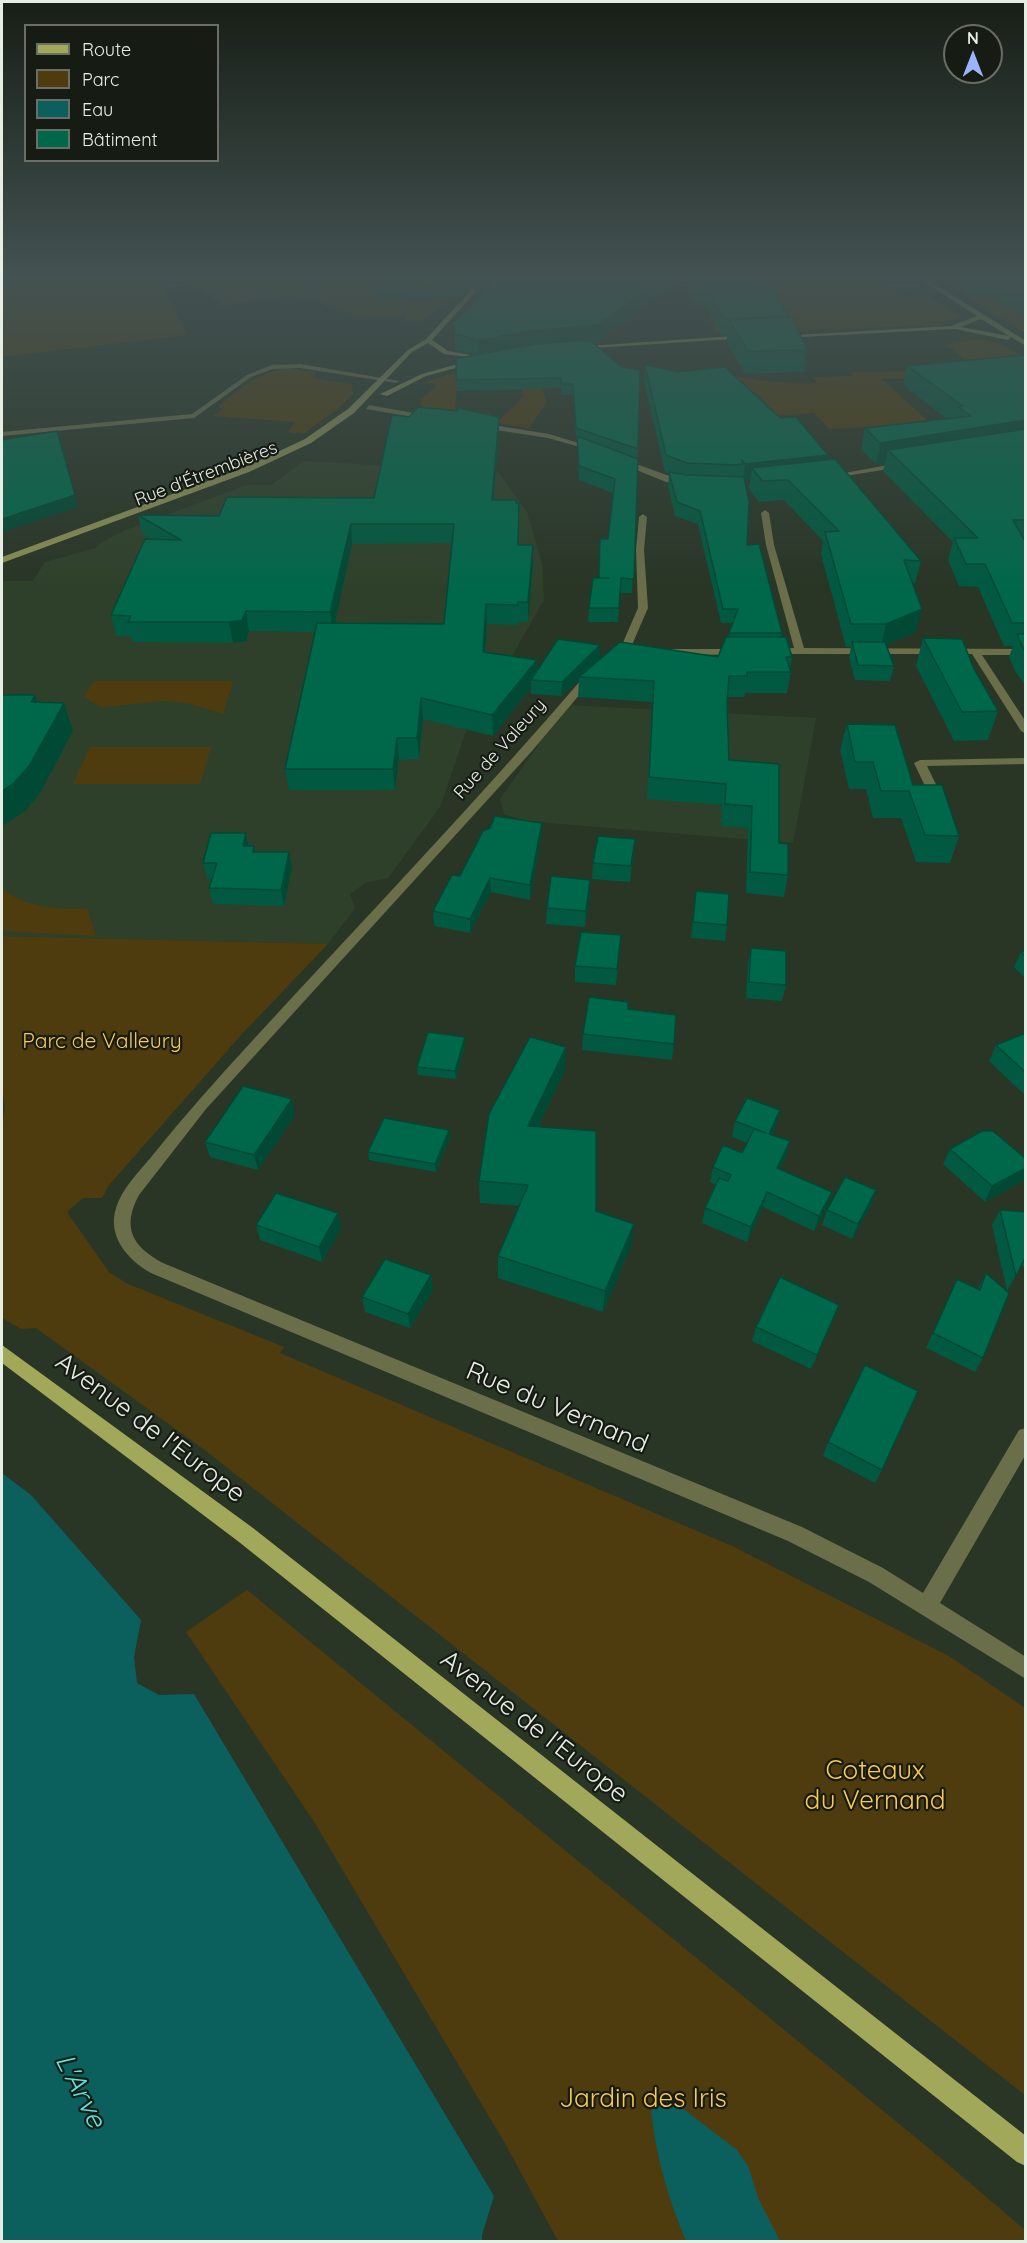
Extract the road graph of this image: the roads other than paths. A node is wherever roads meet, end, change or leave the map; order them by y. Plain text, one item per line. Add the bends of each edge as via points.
1 (243, 381) edge
2 (382, 381) edge
3 (396, 381) edge
4 (412, 381) edge
5 (384, 394) junction
6 (369, 407) junction
7 (444, 420) edge
8 (473, 424) edge
9 (2, 434) edge
10 (914, 462) edge
11 (819, 478) edge
12 (694, 485) edge
13 (765, 513) dead end
14 (643, 517) dead end
15 (2, 560) edge
16 (2, 570) edge
17 (974, 650) junction
18 (800, 651) junction
19 (1026, 652) edge
20 (613, 659) junction
21 (1026, 731) edge
22 (1026, 761) edge
23 (940, 805) edge
24 (144, 1178) joint
25 (2, 1353) edge
26 (1026, 1436) edge
27 (927, 1605) junction
28 (1026, 1669) edge
29 (1026, 2153) edge

1 - 9 street via 194,416
2 - 15 main road, Rue d'Étrembières via 342,418 281,455
3 - 5 main road, Rue d'Étrembières
4 - 5 main road
5 - 6 main road, Rue d'Étrembières
6 - 7 street
6 - 16 main road, Rue d'Étrembières via 339,431 256,475
8 - 12 street via 549,436 669,480
10 - 11 street
13 - 18 street via 770,545
14 - 20 street via 643,608
17 - 18 street
17 - 19 street
17 - 21 street
18 - 20 street via 648,652
20 - 24 street, Rue de Valeury via 589,676 528,749 201,1105
22 - 23 street via 920,763
24 - 27 street, Rue du Vernand via 124,1207 121,1223 124,1237 139,1258 592,1452 795,1534
25 - 29 main road, Avenue de l'Europe via 255,1542
26 - 27 street
27 - 28 street, Rue du Vernand

